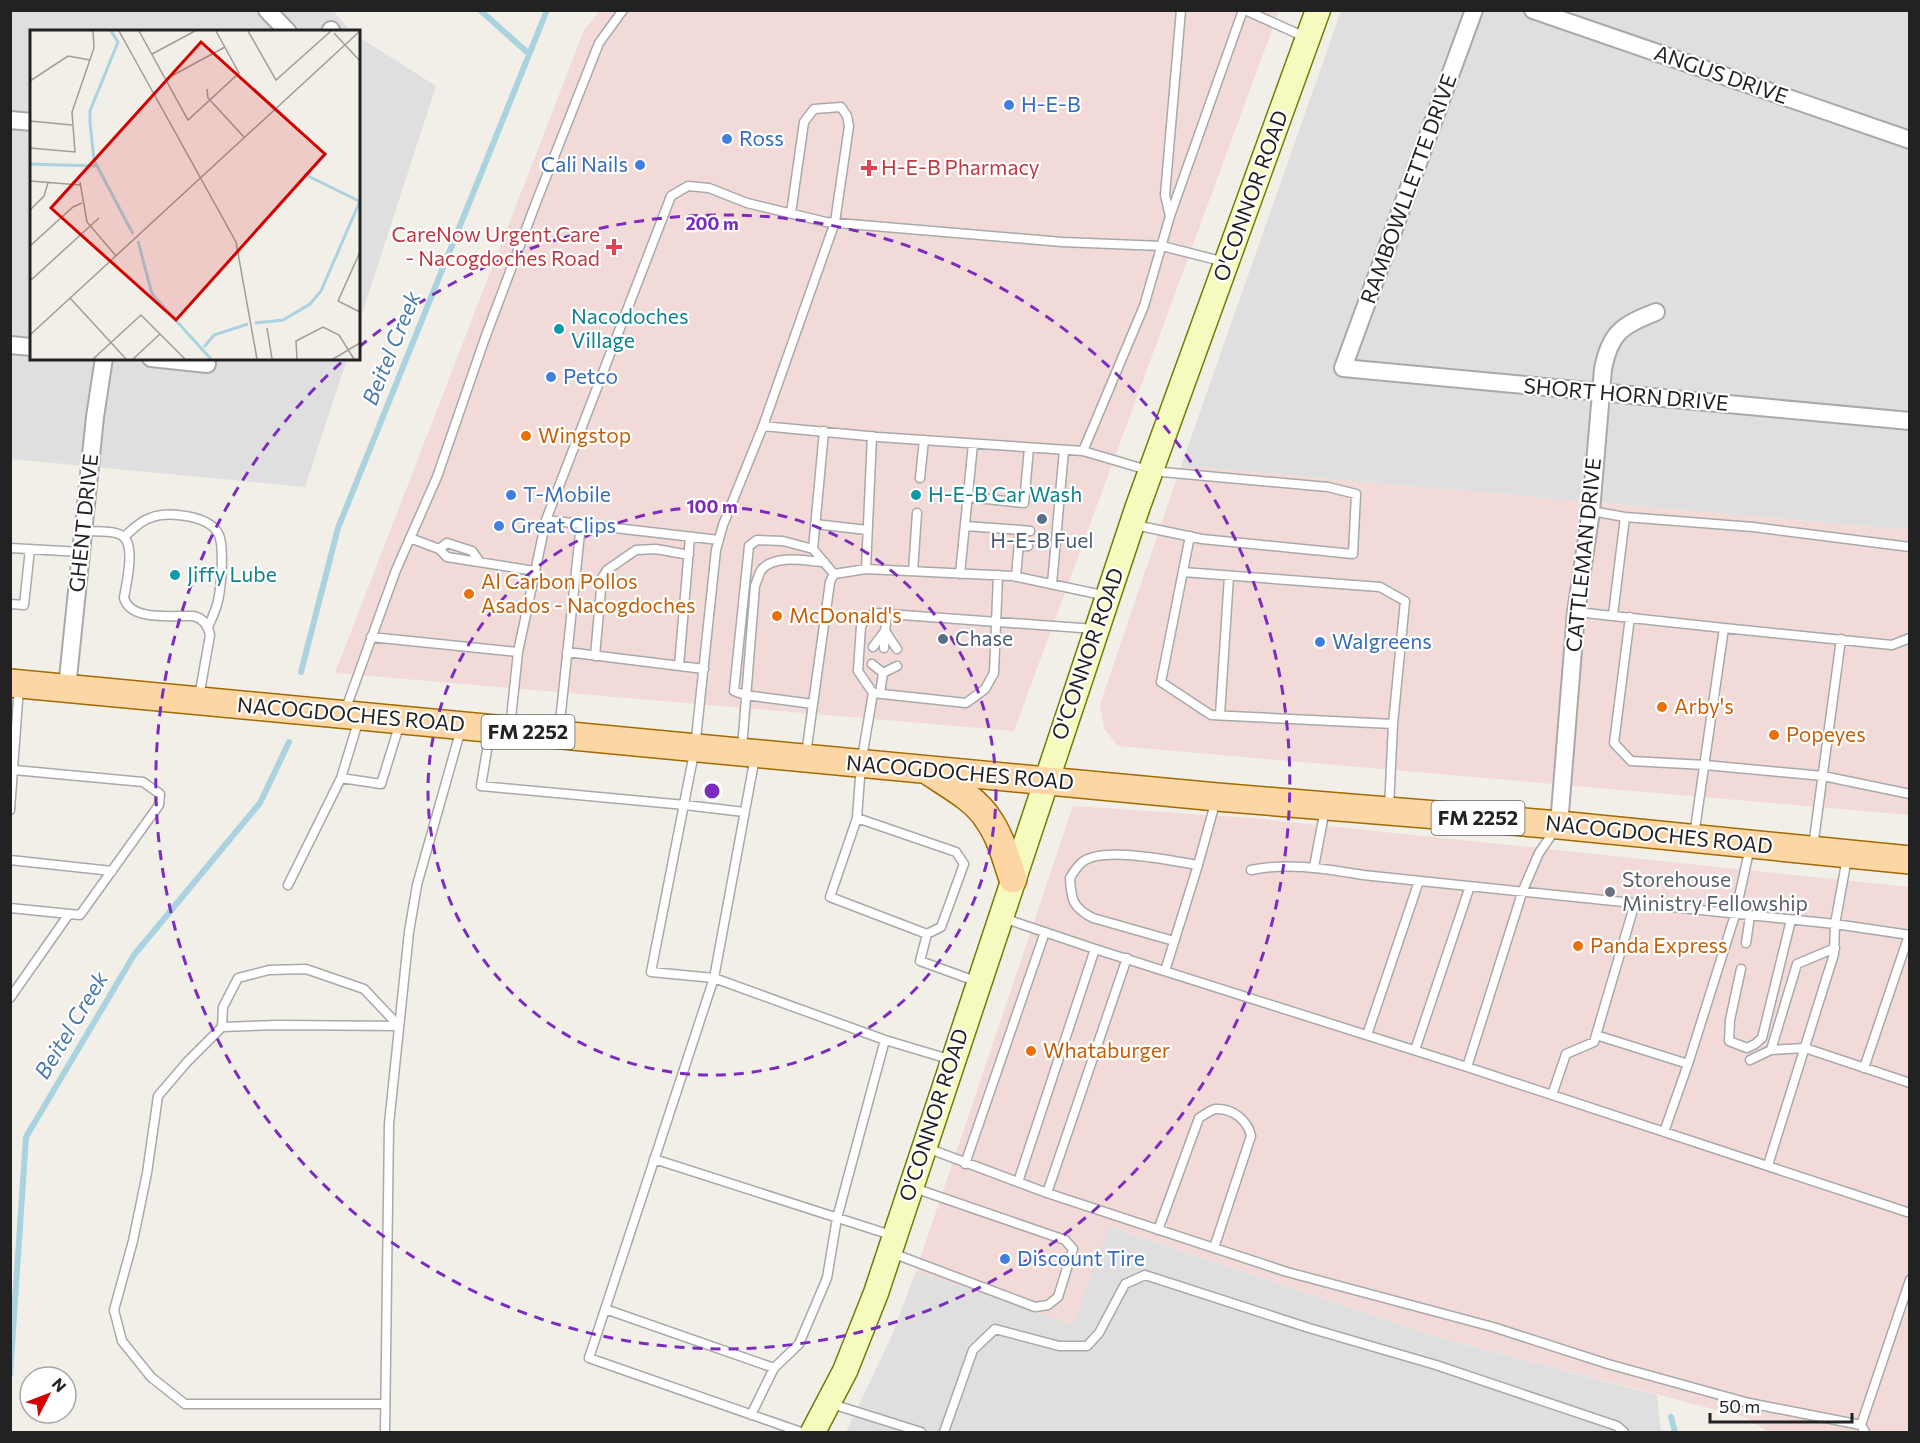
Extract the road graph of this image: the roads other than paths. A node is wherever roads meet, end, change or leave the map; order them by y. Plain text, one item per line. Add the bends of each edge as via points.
1 (267, 10) edge
2 (622, 10) edge
3 (1181, 10) edge
4 (1244, 10) edge
5 (1318, 10) edge
6 (1474, 10) edge
7 (1533, 10) edge
8 (286, 30) edge
9 (1308, 39) junction
10 (10, 120) edge
11 (30, 122) edge
12 (1910, 140) edge
13 (791, 213) junction
14 (1170, 216) junction
15 (835, 222) junction
16 (1162, 246) junction
17 (1227, 263) junction
18 (1656, 312) dead end
19 (10, 345) edge
20 (30, 347) edge
21 (104, 360) edge
22 (170, 360) edge
23 (207, 364) dead end
24 (1343, 368) joint
25 (1601, 393) junction
26 (1910, 420) edge
27 (764, 426) junction
28 (824, 432) junction
29 (872, 436) junction
30 (924, 440) junction
31 (973, 444) junction
32 (1029, 448) junction
33 (1064, 450) junction
34 (1083, 452) junction
35 (1151, 471) junction
36 (920, 478) dead end
37 (968, 497) junction
38 (1591, 511) junction
39 (917, 513) dead end
40 (1625, 517) junction
41 (546, 520) junction
42 (580, 524) junction
43 (815, 524) junction
44 (1132, 524) junction
45 (965, 526) junction
46 (867, 530) junction
47 (1020, 530) junction
48 (83, 531) junction
49 (1030, 531) dead end
50 (1190, 536) junction
51 (124, 537) junction
52 (410, 537) junction
53 (690, 537) junction
54 (719, 540) junction
55 (1018, 546) junction
56 (1028, 546) dead end
57 (1910, 547) edge
58 (10, 548) edge
59 (30, 549) junction
60 (813, 549) junction
61 (81, 552) junction
62 (689, 555) junction
63 (824, 562) junction
64 (866, 569) junction
65 (912, 571) junction
66 (535, 572) junction
67 (1183, 572) junction
68 (834, 573) junction
69 (960, 574) junction
70 (998, 575) junction
71 (1229, 576) junction
72 (1016, 577) junction
73 (1052, 584) junction
74 (1108, 596) junction
75 (10, 604) edge
76 (1576, 612) junction
77 (886, 614) junction
78 (1613, 615) junction
79 (1630, 617) junction
80 (996, 622) junction
81 (208, 627) junction
82 (1724, 628) junction
83 (1096, 629) junction
84 (885, 631) junction
85 (371, 637) junction
86 (1910, 638) edge
87 (1840, 639) junction
88 (873, 647) dead end
89 (884, 648) dead end
90 (897, 649) dead end
91 (518, 652) junction
92 (567, 652) junction
93 (595, 656) junction
94 (872, 664) dead end
95 (679, 666) junction
96 (897, 666) dead end
97 (704, 669) junction
98 (883, 669) junction
99 (15, 683) edge
100 (67, 688) junction
101 (877, 693) junction
102 (745, 695) junction
103 (198, 700) junction
104 (813, 704) junction
105 (352, 715) junction
106 (1220, 715) junction
107 (401, 720) junction
108 (1393, 724) junction
109 (462, 725) junction
110 (500, 729) junction
111 (558, 735) junction
112 (695, 747) junction
113 (749, 753) junction
114 (805, 758) junction
115 (861, 764) junction
116 (1705, 765) junction
117 (14, 770) junction
118 (926, 770) junction
119 (1823, 776) junction
120 (341, 778) junction
121 (1045, 781) junction
122 (1910, 794) edge
123 (1217, 797) junction
124 (685, 805) junction
125 (1326, 806) junction
126 (10, 810) edge
127 (1389, 811) junction
128 (744, 812) junction
129 (857, 818) junction
130 (1559, 825) junction
131 (1694, 839) junction
132 (1751, 844) junction
133 (1812, 850) junction
134 (1848, 854) junction
135 (10, 860) edge
136 (1910, 860) edge
137 (1198, 864) junction
138 (1314, 867) junction
139 (1251, 870) dead end
140 (112, 871) junction
141 (1012, 879) junction
142 (1419, 880) junction
143 (288, 885) dead end
144 (1470, 886) junction
145 (1523, 890) junction
146 (1635, 903) junction
147 (10, 908) edge
148 (69, 914) junction
149 (1735, 915) junction
150 (1750, 916) junction
151 (1000, 917) junction
152 (1791, 920) junction
153 (1835, 924) junction
154 (1045, 932) junction
155 (927, 934) junction
156 (1909, 935) edge
157 (1174, 941) junction
158 (1746, 943) dead end
159 (1835, 948) junction
160 (1095, 949) junction
161 (1127, 958) junction
162 (1741, 969) dead end
163 (1165, 970) junction
164 (714, 978) junction
165 (978, 982) junction
166 (10, 998) edge
167 (399, 1026) junction
168 (222, 1027) junction
169 (1367, 1035) junction
170 (1596, 1035) junction
171 (885, 1040) junction
172 (1805, 1048) junction
173 (1415, 1050) junction
174 (1771, 1050) junction
175 (952, 1060) junction
176 (1750, 1060) dead end
177 (1688, 1064) junction
178 (1467, 1067) junction
179 (1864, 1068) junction
180 (1910, 1083) edge
181 (1552, 1095) junction
182 (1664, 1132) junction
183 (924, 1147) junction
184 (654, 1159) junction
185 (965, 1164) junction
186 (1768, 1165) junction
187 (1018, 1182) junction
188 (910, 1186) junction
189 (1047, 1193) junction
190 (1910, 1213) edge
191 (837, 1218) junction
192 (1158, 1230) junction
193 (892, 1244) junction
194 (1214, 1248) junction
195 (1910, 1280) edge
196 (605, 1309) junction
197 (774, 1368) junction
198 (828, 1403) junction
199 (385, 1404) junction
200 (750, 1415) junction
201 (1863, 1429) edge
202 (385, 1432) edge
203 (801, 1432) edge
204 (813, 1432) edge
205 (921, 1432) edge
206 (944, 1432) edge
207 (1624, 1432) edge

1 - 8 street
2 - 52 lane via 599,44 501,295 437,477
3 - 14 lane via 1165,195
4 - 9 lane
4 - 14 lane
5 - 9 main road, O'CONNOR ROAD
6 - 24 street, RAMBOWLLETTE DRIVE
7 - 12 street, ANGUS DRIVE
9 - 17 main road, O'CONNOR ROAD
10 - 11 street
13 - 15 lane
13 - 15 lane via 804,122 814,110 841,107 849,126
13 - 41 lane via 747,203 709,188 688,186 671,196
14 - 16 lane
15 - 16 lane via 1062,242
15 - 27 lane
16 - 17 lane
16 - 34 lane via 1144,306
17 - 35 main road, O'CONNOR ROAD
18 - 25 street, CATTLEMAN DRIVE via 1621,329 1607,350
19 - 20 street
21 - 48 street, GHENT DRIVE
22 - 23 street
24 - 25 street, SHORT HORN DRIVE
25 - 26 street, SHORT HORN DRIVE
25 - 38 street, CATTLEMAN DRIVE
27 - 28 lane
27 - 54 lane
28 - 29 lane
28 - 43 lane
29 - 30 lane
29 - 46 lane
30 - 31 lane
30 - 36 lane
31 - 32 lane
31 - 37 lane
32 - 33 lane
32 - 37 lane via 1028,503
33 - 34 lane
33 - 73 lane via 1059,471
34 - 35 lane
35 - 44 main road, O'CONNOR ROAD
35 - 50 lane via 1328,487 1356,494 1353,554
37 - 45 lane
38 - 40 lane
38 - 76 street, CATTLEMAN DRIVE
39 - 65 lane
40 - 57 lane via 1753,527
40 - 78 lane
41 - 42 lane
41 - 66 lane
42 - 53 lane
42 - 92 lane
43 - 46 lane
43 - 60 lane
44 - 50 lane
44 - 74 main road, O'CONNOR ROAD
45 - 47 lane
45 - 69 lane
46 - 64 lane
47 - 49 lane
47 - 55 lane
48 - 51 lane
48 - 61 street, GHENT DRIVE
50 - 67 lane
51 - 81 lane via 130,550 124,598 128,607 135,613 193,616
51 - 81 lane via 148,518 163,515 196,518 218,532 219,598
52 - 66 lane via 439,549 447,557
52 - 85 lane
53 - 54 lane
53 - 62 lane
54 - 97 lane
55 - 56 lane
55 - 72 lane
58 - 59 lane
59 - 61 lane
59 - 75 lane via 24,605
60 - 63 lane
60 - 102 lane via 783,541 757,540 749,546 734,691
61 - 100 street, GHENT DRIVE
62 - 93 lane via 636,550 607,570 602,578
62 - 95 lane
63 - 68 lane
63 - 102 lane via 782,560 761,570 755,586
64 - 65 lane
64 - 68 lane
65 - 69 lane
66 - 91 lane
67 - 71 lane
67 - 106 lane via 1161,682 1211,715
68 - 104 lane
69 - 70 lane
70 - 72 lane
70 - 80 lane
71 - 106 lane
71 - 108 lane via 1380,587 1405,601
72 - 73 lane
73 - 74 lane
74 - 83 main road, O'CONNOR ROAD
76 - 78 lane
76 - 130 street, CATTLEMAN DRIVE
77 - 80 lane
77 - 84 lane
77 - 101 lane via 874,613 861,626 858,671
78 - 79 lane
79 - 82 lane
79 - 116 lane via 1614,742 1631,761
80 - 83 lane
80 - 101 lane via 994,673 985,689 966,703
81 - 103 lane via 210,635
82 - 87 lane
82 - 116 lane
83 - 121 main road, O'CONNOR ROAD
84 - 88 lane
84 - 89 lane
84 - 90 lane
85 - 91 lane
85 - 105 lane
86 - 87 lane via 1892,645
87 - 119 lane
91 - 110 lane
92 - 93 lane
92 - 111 lane
93 - 95 lane
94 - 98 lane
95 - 97 lane
96 - 98 lane
97 - 112 lane
98 - 101 lane
99 - 100 main road, NACOGDOCHES ROAD / FM 2252
99 - 117 lane
100 - 103 main road, NACOGDOCHES ROAD / FM 2252
101 - 115 lane
102 - 104 lane
102 - 113 lane
103 - 105 main road, NACOGDOCHES ROAD / FM 2252
104 - 114 lane
105 - 107 main road, NACOGDOCHES ROAD / FM 2252
105 - 120 lane
106 - 108 lane
107 - 109 main road, NACOGDOCHES ROAD / FM 2252
107 - 120 lane via 381,784
108 - 127 lane
109 - 110 main road, NACOGDOCHES ROAD / FM 2252
109 - 167 lane via 417,885
110 - 111 main road, NACOGDOCHES ROAD / FM 2252
110 - 124 lane via 481,786
111 - 112 main road, NACOGDOCHES ROAD / FM 2252
112 - 113 main road, NACOGDOCHES ROAD / FM 2252
112 - 124 lane
113 - 114 main road, NACOGDOCHES ROAD / FM 2252
113 - 128 lane
114 - 115 main road, NACOGDOCHES ROAD / FM 2252
115 - 118 main road, NACOGDOCHES ROAD / FM 2252
115 - 129 lane
116 - 119 lane
116 - 131 lane
117 - 126 lane
117 - 140 lane via 143,782 160,794 159,805
118 - 121 main road, NACOGDOCHES ROAD / FM 2252
118 - 141 main road via 988,817
119 - 122 lane
119 - 133 lane
120 - 143 lane
121 - 123 main road, NACOGDOCHES ROAD / FM 2252
121 - 141 main road, O'CONNOR ROAD
123 - 125 main road, NACOGDOCHES ROAD / FM 2252
123 - 137 lane
124 - 128 lane
124 - 164 lane via 651,972
125 - 127 main road, NACOGDOCHES ROAD / FM 2252
125 - 138 lane
127 - 130 main road, NACOGDOCHES ROAD / FM 2252
128 - 164 lane
129 - 155 lane via 830,897
129 - 155 lane via 956,852 964,864 941,927
130 - 131 main road, NACOGDOCHES ROAD / FM 2252
130 - 145 lane via 1539,853
131 - 132 main road, NACOGDOCHES ROAD / FM 2252
132 - 133 main road, NACOGDOCHES ROAD / FM 2252
132 - 149 lane
133 - 134 main road, NACOGDOCHES ROAD / FM 2252
134 - 136 main road, NACOGDOCHES ROAD / FM 2252
134 - 153 lane
135 - 140 lane
137 - 157 lane
137 - 157 lane via 1104,854 1082,861 1070,878 1075,906 1082,913
138 - 139 lane
138 - 142 lane
140 - 148 lane via 80,915
141 - 151 main road, O'CONNOR ROAD
142 - 144 lane
142 - 169 lane
144 - 145 lane
144 - 173 lane
145 - 146 lane
145 - 178 lane
146 - 149 lane
146 - 170 lane
147 - 148 lane
148 - 166 lane
149 - 150 lane
149 - 177 lane
150 - 152 lane
150 - 158 lane
151 - 154 lane
151 - 165 main road, O'CONNOR ROAD
152 - 153 lane
152 - 162 lane via 1762,1038 1747,1048 1729,1041
153 - 156 lane
153 - 159 lane
154 - 160 lane
154 - 185 lane
155 - 165 lane via 920,961
156 - 179 lane
157 - 163 lane
159 - 172 lane
159 - 174 lane via 1797,964
160 - 161 lane
160 - 187 lane
161 - 163 lane
161 - 189 lane
163 - 169 lane
164 - 171 lane
164 - 184 lane
165 - 175 main road, O'CONNOR ROAD
167 - 168 lane
167 - 168 lane via 364,989 306,969 270,970 238,978 223,1007
167 - 199 lane via 389,1124
168 - 199 lane via 158,1096 147,1173 114,1310 122,1341 151,1377 185,1404
169 - 173 lane
170 - 177 lane
170 - 181 lane via 1594,1042 1566,1054
171 - 175 lane
171 - 191 lane
172 - 174 lane
172 - 179 lane
172 - 186 lane
173 - 178 lane
174 - 176 lane
175 - 183 main road, O'CONNOR ROAD
177 - 182 lane
178 - 181 lane
179 - 180 lane
181 - 182 lane
182 - 186 lane
183 - 185 lane
183 - 188 main road, O'CONNOR ROAD
184 - 191 lane
184 - 196 lane
185 - 187 lane
186 - 190 lane
187 - 189 lane
188 - 193 main road, O'CONNOR ROAD
188 - 193 lane via 1065,1240 1073,1249 1058,1297 1048,1305 1035,1307
189 - 192 lane
191 - 193 lane
191 - 197 lane via 827,1278 799,1344
192 - 194 lane
192 - 194 lane via 1199,1118 1218,1109 1229,1112 1245,1120 1251,1136
193 - 198 main road, O'CONNOR ROAD via 845,1371
194 - 201 lane via 1287,1272 1493,1327 1608,1364
195 - 201 lane
196 - 197 lane
196 - 200 lane via 589,1358
197 - 200 lane
198 - 204 main road, O'CONNOR ROAD
198 - 205 lane
199 - 202 lane
200 - 203 lane
206 - 207 lane via 973,1350 995,1329 1059,1346 1087,1346 1099,1333 1125,1284 1145,1275 1436,1365 1617,1426

